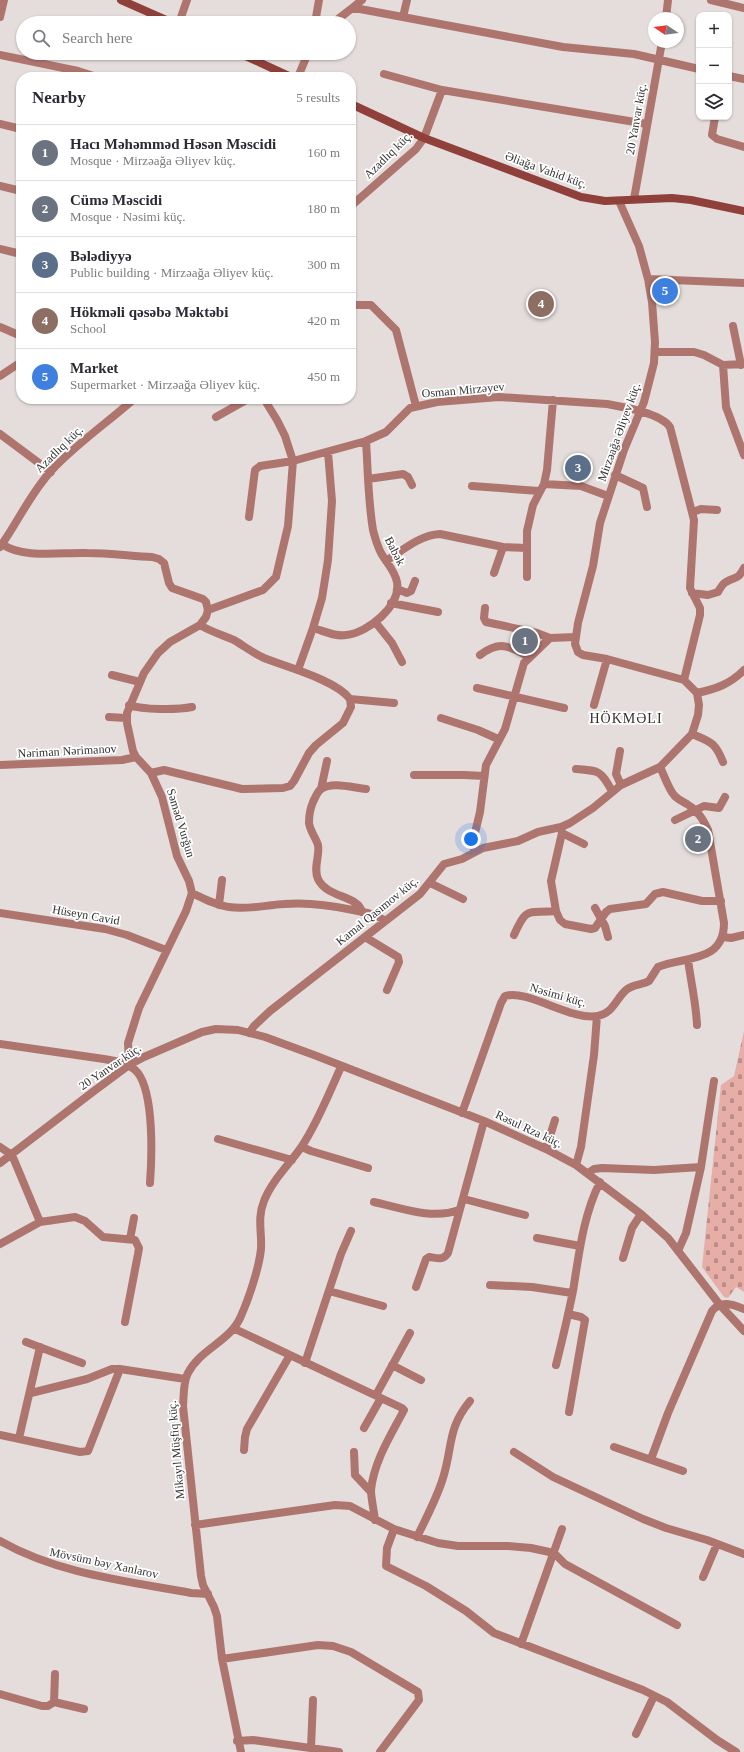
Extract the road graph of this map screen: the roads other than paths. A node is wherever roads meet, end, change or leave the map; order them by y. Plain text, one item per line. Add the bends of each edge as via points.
1 (4, 0) edge
2 (121, 0) edge
3 (187, 0) edge
4 (319, 0) edge
5 (362, 0) edge
6 (407, 0) edge
7 (668, 0) edge
8 (711, 0) edge
9 (744, 8) edge
10 (351, 9) junction
11 (667, 12) edge
12 (157, 16) edge
13 (181, 16) edge
14 (316, 16) edge
15 (342, 16) edge
16 (0, 17) edge
17 (403, 17) junction
18 (661, 48) edge
19 (0, 55) edge
20 (16, 58) edge
21 (659, 59) junction
22 (24, 60) edge
23 (254, 60) edge
24 (305, 60) edge
25 (696, 68) edge
26 (81, 72) edge
27 (280, 72) edge
28 (300, 72) edge
29 (384, 74) dead end
30 (732, 77) edge
31 (744, 79) edge
32 (442, 90) junction
33 (356, 106) edge
34 (714, 120) edge
35 (0, 124) edge
36 (647, 124) junction
37 (16, 128) edge
38 (424, 138) junction
39 (744, 147) edge
40 (0, 186) edge
41 (16, 190) edge
42 (634, 199) junction
43 (619, 201) junction
44 (356, 202) edge
45 (744, 211) edge
46 (0, 249) edge
47 (16, 253) edge
48 (648, 279) junction
49 (744, 283) edge
50 (356, 305) edge
51 (733, 326) dead end
52 (0, 327) edge
53 (16, 334) edge
54 (654, 352) junction
55 (742, 364) edge
56 (16, 365) edge
57 (723, 365) junction
58 (0, 376) edge
59 (553, 400) junction
60 (128, 404) edge
61 (239, 404) edge
62 (267, 404) edge
63 (416, 406) junction
64 (640, 412) junction
65 (216, 417) dead end
66 (0, 434) edge
67 (366, 441) junction
68 (328, 452) junction
69 (744, 455) edge
70 (293, 461) junction
71 (50, 472) junction
72 (615, 475) junction
73 (368, 479) junction
74 (412, 485) dead end
75 (472, 486) dead end
76 (542, 488) junction
77 (608, 496) junction
78 (647, 507) dead end
79 (717, 510) dead end
80 (693, 512) junction
81 (249, 517) dead end
82 (1, 545) edge
83 (503, 547) junction
84 (526, 548) junction
85 (386, 561) junction
86 (744, 568) edge
87 (494, 573) dead end
88 (527, 577) dead end
89 (415, 581) dead end
90 (397, 589) junction
91 (692, 593) junction
92 (391, 603) junction
93 (485, 608) dead end
94 (208, 610) junction
95 (438, 612) dead end
96 (376, 623) junction
97 (200, 625) junction
98 (313, 628) junction
99 (575, 637) junction
100 (550, 638) junction
101 (480, 655) dead end
102 (529, 657) junction
103 (607, 659) junction
104 (402, 662) dead end
105 (298, 670) junction
106 (744, 670) edge
107 (112, 675) dead end
108 (684, 680) junction
109 (140, 682) junction
110 (477, 688) dead end
111 (697, 693) junction
112 (513, 696) junction
113 (350, 699) junction
114 (394, 703) dead end
115 (129, 705) junction
116 (594, 705) dead end
117 (192, 707) dead end
118 (564, 708) dead end
119 (109, 717) dead end
120 (126, 718) junction
121 (441, 718) dead end
122 (692, 734) junction
123 (498, 739) junction
124 (620, 751) dead end
125 (136, 757) junction
126 (328, 761) dead end
127 (723, 762) dead end
128 (0, 765) edge
129 (660, 767) junction
130 (576, 769) dead end
131 (151, 773) junction
132 (414, 775) dead end
133 (484, 776) junction
134 (621, 785) junction
135 (321, 789) junction
136 (366, 789) dead end
137 (612, 791) junction
138 (725, 797) dead end
139 (696, 810) junction
140 (675, 820) dead end
141 (562, 830) junction
142 (584, 844) dead end
143 (474, 852) junction
144 (222, 880) dead end
145 (430, 883) junction
146 (192, 893) junction
147 (334, 895) junction
148 (463, 899) dead end
149 (721, 901) junction
150 (219, 905) junction
151 (332, 905) junction
152 (595, 908) dead end
153 (556, 911) junction
154 (362, 912) junction
155 (0, 913) edge
156 (602, 920) junction
157 (385, 921) junction
158 (514, 935) dead end
159 (744, 935) edge
160 (365, 937) junction
161 (608, 937) dead end
162 (723, 937) junction
163 (166, 950) junction
164 (688, 960) junction
165 (387, 990) dead end
166 (597, 1016) junction
167 (697, 1024) dead end
168 (249, 1033) junction
169 (0, 1044) edge
170 (129, 1065) junction
171 (341, 1067) junction
172 (714, 1081) dead end
173 (462, 1113) junction
174 (555, 1120) dead end
175 (484, 1121) junction
176 (218, 1139) dead end
177 (0, 1147) edge
178 (302, 1147) junction
179 (546, 1149) junction
180 (12, 1155) junction
181 (292, 1160) junction
182 (0, 1163) edge
183 (576, 1165) junction
184 (702, 1167) junction
185 (368, 1168) dead end
186 (588, 1174) junction
187 (600, 1182) junction
188 (150, 1183) dead end
189 (464, 1199) junction
190 (374, 1202) dead end
191 (459, 1210) junction
192 (641, 1214) junction
193 (525, 1215) dead end
194 (134, 1218) dead end
195 (40, 1222) junction
196 (352, 1231) dead end
197 (536, 1238) dead end
198 (130, 1239) junction
199 (0, 1244) edge
200 (580, 1246) junction
201 (678, 1251) junction
202 (623, 1258) dead end
203 (490, 1285) dead end
204 (416, 1287) dead end
205 (329, 1291) junction
206 (572, 1293) junction
207 (720, 1304) junction
208 (384, 1306) dead end
209 (744, 1309) edge
210 (568, 1314) junction
211 (125, 1322) dead end
212 (235, 1328) junction
213 (744, 1331) edge
214 (410, 1333) dead end
215 (26, 1342) dead end
216 (40, 1347) junction
217 (290, 1355) junction
218 (82, 1363) dead end
219 (305, 1363) junction
220 (556, 1365) dead end
221 (392, 1366) junction
222 (120, 1369) junction
223 (185, 1379) junction
224 (422, 1380) dead end
225 (31, 1393) junction
226 (378, 1396) junction
227 (470, 1401) dead end
228 (569, 1412) dead end
229 (364, 1428) dead end
230 (0, 1435) edge
231 (19, 1438) junction
232 (614, 1447) dead end
233 (244, 1450) dead end
234 (354, 1452) dead end
235 (514, 1452) dead end
236 (652, 1459) junction
237 (683, 1471) dead end
238 (371, 1492) junction
239 (375, 1520) junction
240 (195, 1525) junction
241 (394, 1529) junction
242 (562, 1529) dead end
243 (417, 1537) junction
244 (0, 1541) edge
245 (718, 1544) junction
246 (554, 1553) junction
247 (744, 1554) edge
248 (703, 1577) dead end
249 (208, 1594) junction
250 (677, 1625) dead end
251 (521, 1644) junction
252 (222, 1659) junction
253 (55, 1674) dead end
254 (0, 1694) edge
255 (654, 1696) junction
256 (313, 1700) dead end
257 (54, 1702) junction
258 (84, 1710) dead end
259 (636, 1734) dead end
260 (237, 1740) junction
261 (312, 1748) junction
262 (241, 1752) edge
263 (339, 1752) edge
264 (380, 1752) edge
265 (736, 1752) edge

1 - 16 street
2 - 12 street
3 - 13 street
4 - 14 street
5 - 10 street
6 - 17 street
7 - 11 street
8 - 9 street
10 - 15 street
10 - 17 street
17 - 21 street via 563,47 612,51
18 - 21 street, 20 Yanvar küç.
19 - 20 street
21 - 25 street
21 - 36 street, 20 Yanvar küç.
22 - 26 street
23 - 27 street
24 - 28 street
29 - 32 street
30 - 31 street
32 - 36 street
32 - 38 street
33 - 38 street, Əliağa Vahid küç.
34 - 39 street via 712,135 716,139
35 - 37 street
36 - 42 street, 20 Yanvar küç.
38 - 43 street, Əliağa Vahid küç. via 571,193 599,201
38 - 44 street, Azadlıq küç. via 409,155
40 - 41 street
42 - 43 street, Əliağa Vahid küç.
42 - 45 street, Əliağa Vahid küç. via 692,200
43 - 48 street, Mirzəağa Əliyev küç. via 639,246
46 - 47 street
48 - 49 street
48 - 54 street, Mirzəağa Əliyev küç. via 652,302
50 - 63 street via 371,306 396,330
51 - 55 street
52 - 53 street
54 - 57 street via 694,352
54 - 64 street, Mirzəağa Əliyev küç. via 652,375
55 - 57 street
56 - 58 street
57 - 69 street via 726,407
59 - 63 street, Osman Mirzəyev via 499,397
59 - 64 street, Osman Mirzəyev via 607,404
59 - 76 street via 548,462
60 - 71 street, Azadlıq küç.
61 - 65 street
62 - 70 street via 285,436
63 - 67 street, Osman Mirzəyev via 404,413 386,432
64 - 72 street, Mirzəağa Əliyev küç.
64 - 80 street, Osman Mirzəyev via 661,419 670,427
66 - 71 street
67 - 68 street, Osman Mirzəyev
67 - 73 street, Babək
68 - 70 street, Osman Mirzəyev
68 - 98 street via 332,501 328,560 322,598
70 - 81 street, Osman Mirzəyev via 260,466 255,470
70 - 94 street via 288,526 276,577 263,590
71 - 82 street, Azadlıq küç. via 25,505
72 - 77 street, Mirzəağa Əliyev küç.
72 - 78 street via 643,488
73 - 74 street via 403,474
73 - 85 street, Babək via 369,508 375,539
75 - 76 street
76 - 77 street via 581,486
76 - 84 street via 533,505
77 - 99 street, Mirzəağa Əliyev küç.
79 - 80 street
80 - 91 street, Osman Mirzəyev via 690,588
82 - 94 street via 27,552 88,553 159,559 164,563 172,588 203,599
83 - 84 street
83 - 85 street via 432,534 422,537
83 - 87 street
84 - 88 street
85 - 90 street, Babək via 397,582
86 - 91 street via 738,577 726,582 718,592 708,595
89 - 90 street via 407,593
90 - 92 street
91 - 108 street via 700,608 700,615
92 - 95 street
92 - 96 street
93 - 100 street via 486,622
94 - 97 street
96 - 98 street via 345,636
96 - 104 street via 392,643
97 - 105 street via 236,641 262,657
97 - 109 street, Səməd Vurğun via 164,647
98 - 105 street
99 - 100 street
99 - 103 street, Mirzəağa Əliyev küç. via 576,648 583,655
100 - 102 street
101 - 102 street via 500,645
102 - 112 street via 524,663
103 - 108 street
103 - 116 street
105 - 113 street via 337,688
106 - 111 street via 723,686
107 - 109 street
108 - 111 street
109 - 115 street, Səməd Vurğun
110 - 112 street
111 - 122 street, Kamal Qasımov küç. via 698,715
112 - 118 street
112 - 123 street via 505,729
113 - 114 street
113 - 131 street via 350,707 343,723 309,753 290,786 242,788 164,770
115 - 117 street via 184,709
115 - 120 street, Səməd Vurğun
119 - 120 street
120 - 125 street, Səməd Vurğun
121 - 123 street
122 - 127 street via 717,747
122 - 129 street, Kamal Qasımov küç.
123 - 133 street
124 - 134 street via 616,774
125 - 128 street, Nəriman Nərimanov via 122,760
125 - 131 street, Səməd Vurğun
126 - 135 street
129 - 134 street, Kamal Qasımov küç.
129 - 139 street via 673,794
130 - 137 street via 597,771 603,775
131 - 146 street, Səməd Vurğun via 162,797 177,856
132 - 133 street
133 - 143 street via 480,812 473,841
134 - 137 street, Kamal Qasımov küç.
135 - 136 street via 336,786
135 - 147 street via 310,811 309,824 318,844 317,878
137 - 141 street, Kamal Qasımov küç.
138 - 139 street via 719,808 704,806
139 - 140 street
139 - 149 street via 708,830
141 - 142 street
141 - 143 street, Kamal Qasımov küç. via 538,832 518,841
141 - 153 street via 551,881
143 - 145 street, Kamal Qasımov küç. via 462,859 444,864
144 - 150 street
145 - 148 street
145 - 157 street, Kamal Qasımov küç.
146 - 150 street
146 - 163 street via 186,911
147 - 151 street
147 - 154 street via 356,902
149 - 156 street via 707,902 659,892 646,904 610,909
149 - 162 street
150 - 151 street via 237,908 306,903
151 - 154 street
152 - 156 street
153 - 156 street via 565,924 591,929
153 - 158 street via 526,914
154 - 157 street
155 - 163 street, Hüseyn Cavid via 105,929
156 - 161 street
157 - 160 street, Kamal Qasımov küç.
159 - 162 street
160 - 165 street via 398,957 399,962
160 - 168 street, Kamal Qasımov küç. via 270,1011
162 - 164 street, Nəsimi küç. via 716,949
163 - 170 street via 142,1000 131,1032 127,1051
164 - 166 street, Nəsimi küç. via 658,966 649,981 625,991 611,1010
164 - 167 street via 691,987 696,1002
166 - 173 street, Nəsimi küç. via 579,1015 517,995 505,996
166 - 183 street via 594,1055 581,1147
168 - 170 street, 20 Yanvar küç. via 225,1029 202,1032
168 - 171 street, Rəsul Rza küç. via 302,1050
169 - 170 street via 118,1061
170 - 180 street, 20 Yanvar küç.
170 - 188 street via 138,1073 149,1110 152,1149
171 - 173 street, Rəsul Rza küç.
171 - 178 street
172 - 184 street
173 - 175 street, Rəsul Rza küç.
174 - 179 street
175 - 179 street, Rəsul Rza küç.
175 - 189 street
176 - 181 street
177 - 180 street
178 - 181 street
178 - 185 street
179 - 183 street, Rəsul Rza küç.
180 - 182 street, 20 Yanvar küç.
180 - 195 street
181 - 212 street via 271,1188 261,1208 259,1260 242,1315
183 - 186 street, Rəsul Rza küç.
184 - 186 street via 654,1170 602,1168 594,1169
184 - 201 street via 686,1233
186 - 187 street, Rəsul Rza küç.
187 - 192 street, Rəsul Rza küç.
187 - 200 street via 592,1198
189 - 191 street
189 - 193 street
190 - 191 street via 430,1213 449,1214
191 - 204 street via 448,1253 441,1259 426,1259
192 - 201 street, Rəsul Rza küç. via 668,1238
192 - 202 street via 632,1228
194 - 198 street
195 - 198 street via 75,1217 86,1221 103,1236
195 - 199 street
196 - 205 street via 341,1254
197 - 200 street
198 - 211 street via 138,1243 139,1248
200 - 206 street
201 - 207 street, Rəsul Rza küç.
203 - 206 street via 532,1287
205 - 208 street
205 - 219 street
206 - 210 street
207 - 209 street
207 - 213 street, Rəsul Rza küç.
207 - 236 street via 712,1312 668,1413
210 - 220 street
210 - 228 street via 585,1320
212 - 217 street
212 - 223 street via 199,1359
214 - 221 street
215 - 216 street
216 - 218 street
216 - 225 street
217 - 219 street
217 - 233 street via 247,1429
219 - 226 street
221 - 224 street
221 - 226 street
222 - 223 street
222 - 225 street via 112,1369 87,1379
222 - 231 street via 88,1451 80,1452
223 - 240 street, Mikayıl Müşfiq küç. via 183,1406
225 - 231 street
226 - 229 street
226 - 238 street via 404,1410 386,1444
227 - 243 street via 456,1421 443,1479
230 - 231 street
232 - 236 street
234 - 238 street via 355,1475
235 - 245 street via 553,1476 643,1519
236 - 237 street
238 - 239 street
239 - 240 street via 350,1506 335,1505
239 - 241 street
240 - 249 street, Mikayıl Müşfiq küç. via 201,1576
241 - 243 street
241 - 251 street via 387,1548 386,1566 426,1586 494,1632
242 - 246 street
243 - 246 street via 458,1546 508,1546
244 - 249 street, Mövsüm bəy Xanlarov via 44,1562 71,1570 190,1593
245 - 247 street
245 - 248 street
246 - 250 street via 565,1564
246 - 251 street
249 - 252 street, Mikayıl Müşfiq küç. via 217,1616
251 - 255 street via 553,1654
252 - 260 street, Mikayıl Müşfiq küç.
252 - 264 street via 318,1645 333,1646 364,1660 418,1692 419,1700
253 - 257 street
254 - 257 street via 42,1706
255 - 259 street
255 - 265 street via 676,1708
256 - 261 street
257 - 258 street
260 - 261 street
260 - 262 street, Mikayıl Müşfiq küç.
261 - 263 street

